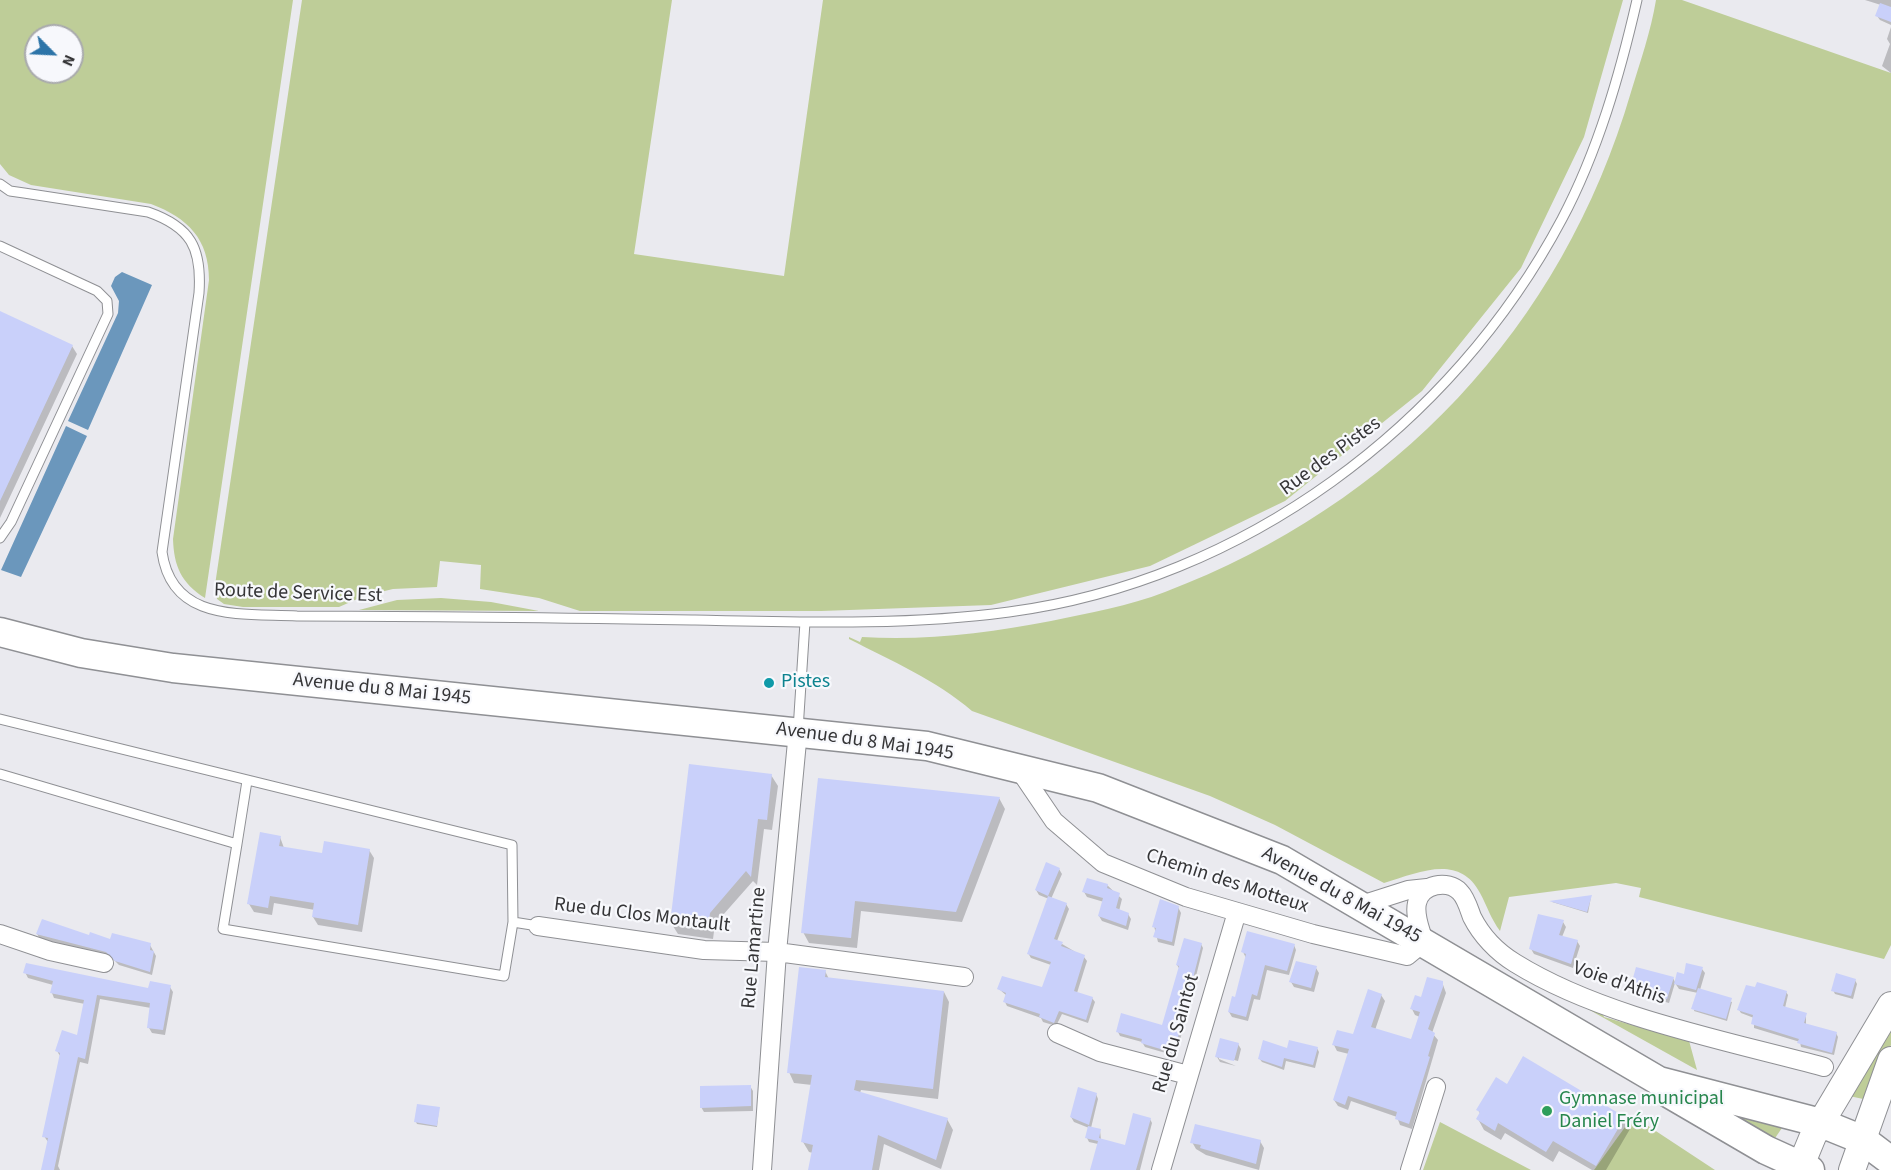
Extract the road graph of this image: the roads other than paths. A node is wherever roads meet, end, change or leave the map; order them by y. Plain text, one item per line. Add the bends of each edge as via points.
1 (1637, 0) edge
2 (0, 184) edge
3 (0, 246) edge
4 (0, 538) edge
5 (806, 622) junction
6 (0, 632) edge
7 (0, 718) edge
8 (798, 730) junction
9 (1018, 768) junction
10 (0, 774) edge
11 (247, 781) junction
12 (237, 844) junction
13 (1427, 888) junction
14 (1361, 905) junction
15 (1236, 912) junction
16 (513, 922) junction
17 (538, 926) joint
18 (0, 934) edge
19 (1424, 942) junction
20 (777, 952) junction
21 (104, 963) dead end
22 (964, 977) dead end
23 (1891, 1005) edge
24 (1057, 1033) dead end
25 (1891, 1060) edge
26 (1824, 1067) dead end
27 (1188, 1075) junction
28 (1659, 1081) junction
29 (1436, 1087) dead end
30 (1821, 1123) junction
31 (1863, 1140) junction
32 (1891, 1161) edge
33 (1803, 1169) edge
34 (762, 1170) edge
35 (1161, 1170) edge
36 (1410, 1170) edge
37 (1852, 1170) edge

1 - 5 lane, Rue des Pistes via 1625,52 1588,163 1543,252 1461,366 1393,435 1350,468 1261,527 1187,563 1093,596 1011,612 933,620
2 - 5 lane, Route de Service Est via 24,193 148,212 181,228 196,249 199,293 162,552 170,581 186,599 202,608 297,616
3 - 4 lane via 98,291 107,301 108,314 12,522
5 - 8 lane
6 - 8 main road, Avenue du 8 Mai 1945 via 81,653 173,668 666,720
7 - 11 lane
8 - 9 main road, Avenue du 8 Mai 1945 via 927,746
8 - 20 street, Rue Lamartine
9 - 14 main road, Avenue du 8 Mai 1945 via 1098,788 1211,831 1282,860
9 - 15 street, Chemin des Motteux via 1054,821 1103,863 1186,897
10 - 12 lane
11 - 12 lane
11 - 16 lane via 512,845
12 - 16 lane via 223,929 504,976
13 - 14 street
13 - 19 street via 1418,897 1416,908
13 - 26 street, Voie d'Athis via 1453,887 1461,893 1489,942 1513,962 1580,998
14 - 19 main road, Avenue du 8 Mai 1945
15 - 19 street, Chemin des Motteux via 1407,956
15 - 27 street, Rue du Saintot
16 - 17 lane
17 - 20 street, Rue du Clos Montault via 704,950
18 - 21 street
19 - 28 main road, Avenue du 8 Mai 1945
20 - 22 street, Rue du Clos Montault
20 - 34 street, Rue Lamartine
23 - 30 main road
24 - 27 street via 1100,1052
25 - 31 main road
27 - 35 street, Rue du Saintot
28 - 30 main road, Avenue du 8 Mai 1945
28 - 33 main road, Avenue du 8 Mai 1945 via 1679,1100
29 - 36 street
30 - 31 main road, Avenue du 8 Mai 1945
30 - 33 main road
31 - 32 main road, Avenue du 8 Mai 1945
31 - 37 main road

